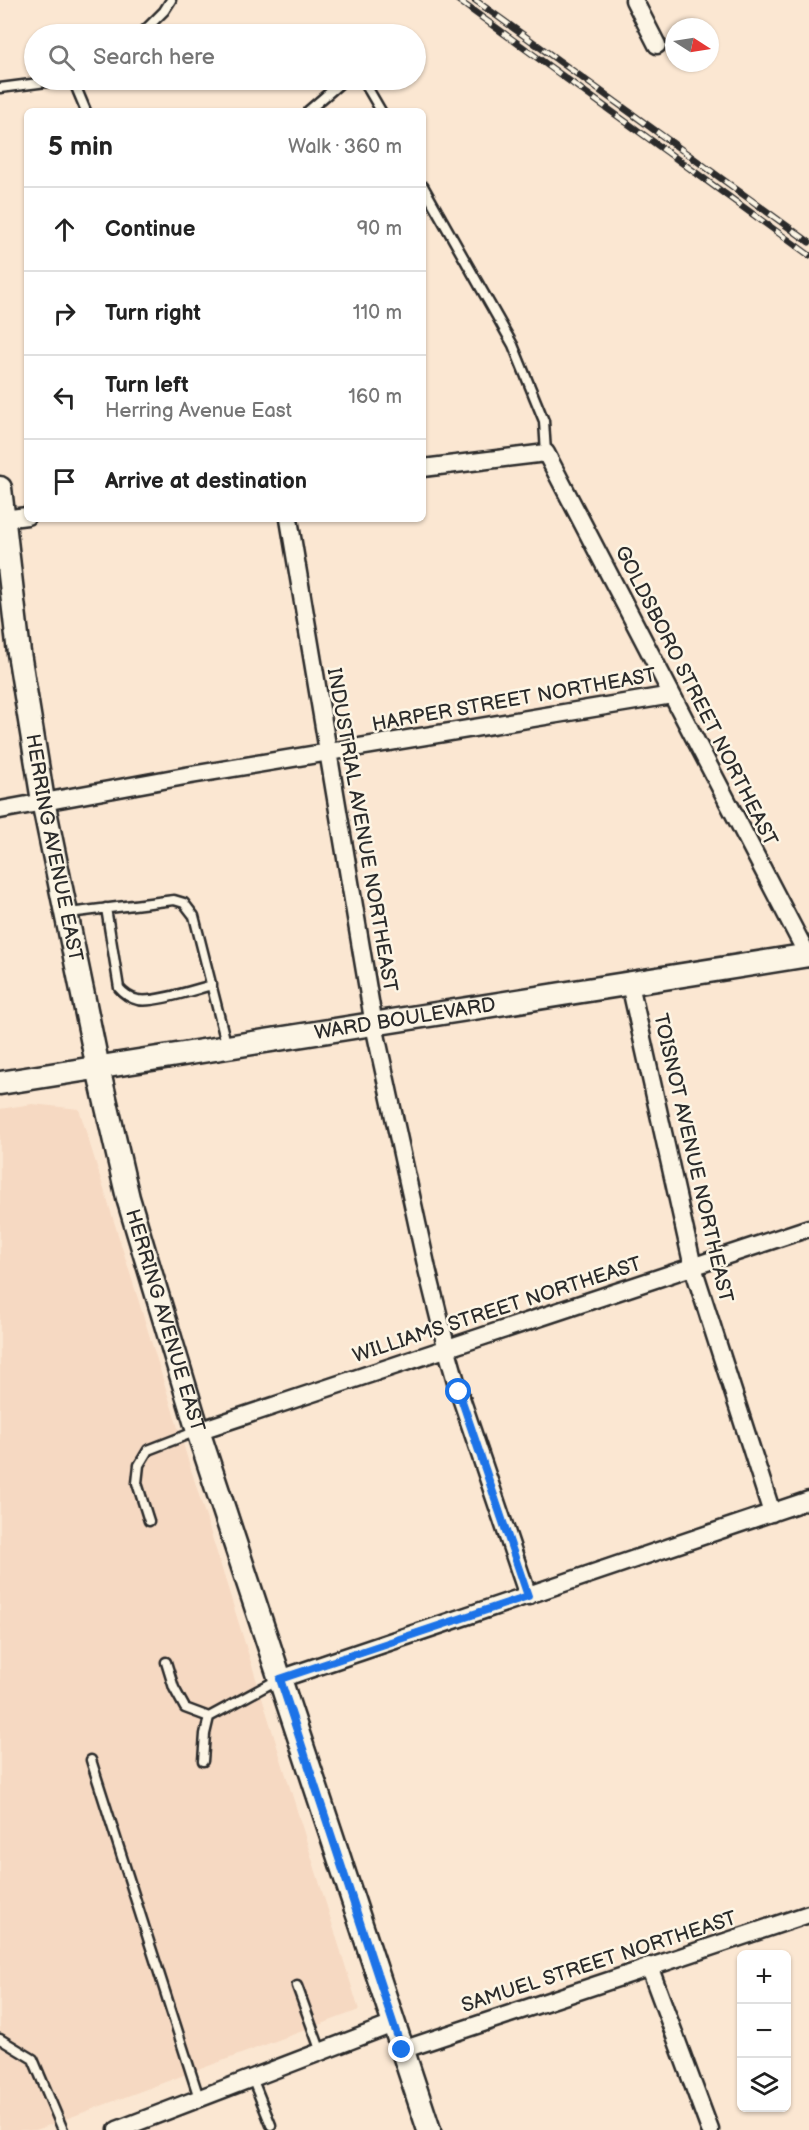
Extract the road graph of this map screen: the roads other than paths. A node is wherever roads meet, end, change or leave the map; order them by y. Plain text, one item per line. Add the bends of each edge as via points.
1 (171, 0) edge
2 (634, 0) edge
3 (151, 24) edge
4 (657, 45) dead end
5 (24, 85) edge
6 (0, 88) edge
7 (77, 90) edge
8 (332, 90) edge
9 (369, 90) edge
10 (85, 108) edge
11 (311, 108) edge
12 (379, 108) edge
13 (426, 191) edge
14 (546, 453) junction
15 (426, 468) edge
16 (0, 488) edge
17 (24, 516) edge
18 (3, 519) junction
19 (290, 522) edge
20 (672, 695) junction
21 (328, 753) junction
22 (43, 801) junction
23 (0, 810) edge
24 (106, 908) junction
25 (66, 913) junction
26 (808, 956) edge
27 (630, 984) junction
28 (212, 985) junction
29 (374, 1025) junction
30 (227, 1047) junction
31 (98, 1068) junction
32 (0, 1083) edge
33 (809, 1228) edge
34 (693, 1267) junction
35 (447, 1350) junction
36 (198, 1431) junction
37 (809, 1500) edge
38 (771, 1513) junction
39 (149, 1521) dead end
40 (528, 1596) junction
41 (166, 1662) dead end
42 (280, 1679) junction
43 (209, 1717) junction
44 (91, 1760) dead end
45 (203, 1761) dead end
46 (809, 1914) edge
47 (649, 1966) junction
48 (297, 1986) dead end
49 (393, 2025) junction
50 (0, 2039) edge
51 (402, 2050) junction
52 (321, 2052) junction
53 (252, 2078) junction
54 (200, 2098) junction
55 (271, 2125) dead end
56 (63, 2130) edge
57 (117, 2130) edge
58 (429, 2130) edge
59 (710, 2130) edge

1 - 3 lane
2 - 4 street
5 - 6 lane
7 - 10 lane
8 - 11 lane
9 - 12 lane
13 - 14 lane via 513,345 544,421
14 - 15 street
14 - 20 street, GOLDSBORO STREET NORTHEAST
16 - 18 main road, HERRING AVENUE EAST
17 - 18 street
18 - 22 main road, HERRING AVENUE EAST
19 - 21 street, INDUSTRIAL AVENUE NORTHEAST
20 - 21 street, HARPER STREET NORTHEAST
20 - 26 street, GOLDSBORO STREET NORTHEAST
21 - 22 street, HARPER STREET NORTHEAST
21 - 29 street, INDUSTRIAL AVENUE NORTHEAST
22 - 23 street, HARPER STREET NORTHEAST
22 - 25 main road, HERRING AVENUE EAST
24 - 25 lane
24 - 28 lane via 174,900 184,903 194,916
24 - 28 lane via 118,988 126,996 149,1000
25 - 31 main road, HERRING AVENUE EAST
26 - 27 main road, WARD BOULEVARD
27 - 29 main road, WARD BOULEVARD
27 - 34 street, TOISNOT AVENUE NORTHEAST
28 - 30 lane
29 - 30 main road, WARD BOULEVARD
29 - 35 street, INDUSTRIAL AVENUE NORTHEAST
30 - 31 main road, WARD BOULEVARD
31 - 32 main road, WARD BOULEVARD
31 - 36 main road, HERRING AVENUE EAST via 128,1198
33 - 34 street, WILLIAMS STREET NORTHEAST
34 - 35 street, WILLIAMS STREET NORTHEAST
34 - 38 street, TOISNOT AVENUE NORTHEAST
35 - 36 street, WILLIAMS STREET NORTHEAST
35 - 40 street, INDUSTRIAL AVENUE NORTHEAST
36 - 39 lane via 148,1450 139,1465 137,1483
36 - 42 main road, HERRING AVENUE EAST
37 - 38 street
38 - 40 street
40 - 42 street
41 - 43 lane via 185,1708
42 - 43 lane
42 - 49 main road, HERRING AVENUE EAST
43 - 45 lane
44 - 54 lane
46 - 47 street, SAMUEL STREET NORTHEAST
47 - 51 street, SAMUEL STREET NORTHEAST
47 - 59 street
48 - 52 lane
49 - 51 main road, HERRING AVENUE EAST
49 - 52 street
50 - 56 lane via 33,2059
51 - 58 main road, HERRING AVENUE EAST
52 - 53 street
53 - 54 street
53 - 55 lane
54 - 57 street

